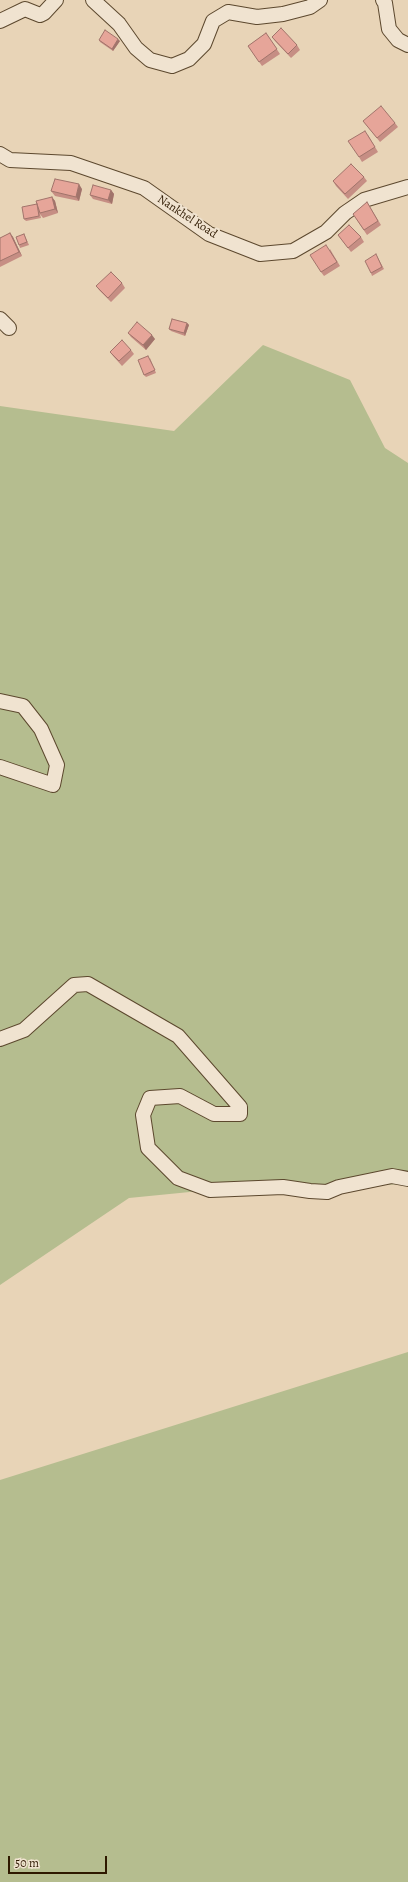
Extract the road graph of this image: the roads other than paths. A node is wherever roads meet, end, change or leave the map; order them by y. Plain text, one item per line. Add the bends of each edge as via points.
1 (56, 0) edge
2 (93, 0) edge
3 (320, 0) edge
4 (383, 0) edge
5 (0, 21) edge
6 (408, 45) edge
7 (0, 154) edge
8 (408, 187) edge
9 (0, 701) edge
10 (0, 767) edge
11 (0, 1039) edge
12 (408, 1179) edge

1 - 5 street via 44,13 25,9
2 - 3 street via 119,24 136,48 150,60 172,66 188,59 204,44 213,21 228,12 257,17 283,14 310,6
4 - 6 street via 389,29 398,40
7 - 8 street, Nankhel Road via 10,160 71,163 144,188 209,234 260,254 293,251 326,232 345,213 364,200
9 - 10 street via 23,706 41,729 57,765 53,785
11 - 12 street via 24,1030 74,985 88,984 178,1036 240,1107 240,1114 214,1114 180,1096 150,1098 143,1115 148,1148 178,1178 210,1190 283,1187 310,1192 327,1192 392,1176

